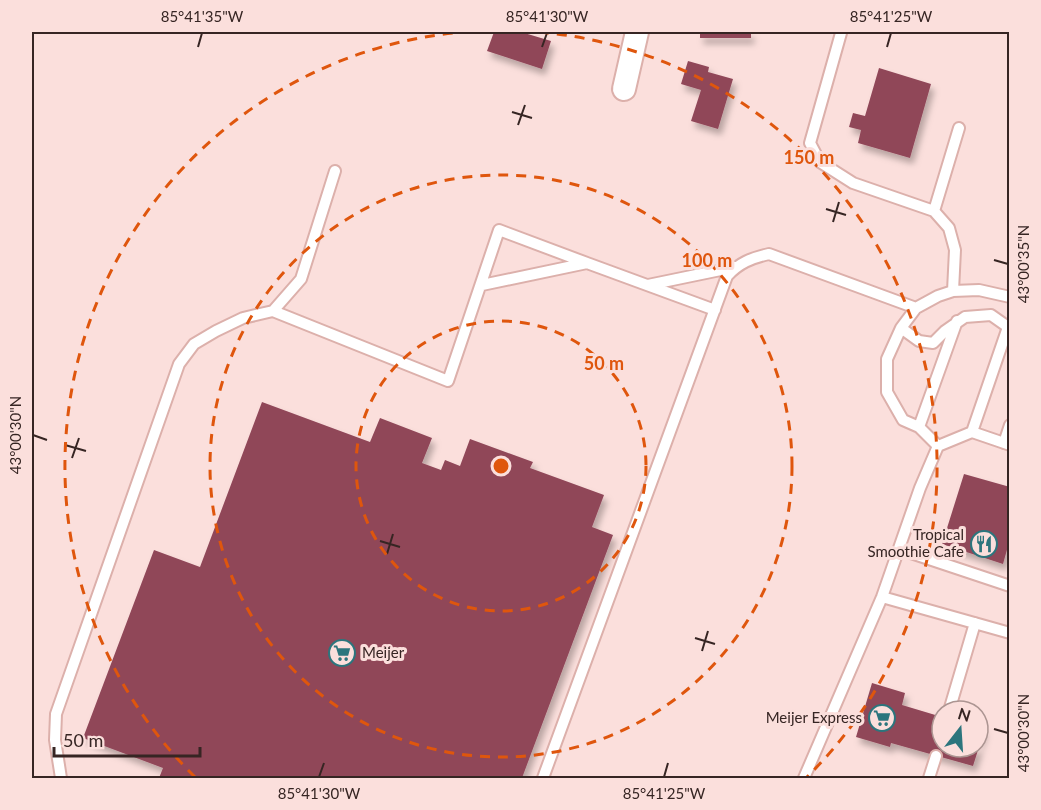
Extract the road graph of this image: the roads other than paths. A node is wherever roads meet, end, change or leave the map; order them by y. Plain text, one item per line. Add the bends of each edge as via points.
1 (637, 32) edge
2 (841, 33) edge
3 (624, 89) dead end
4 (959, 128) dead end
5 (335, 171) dead end
6 (934, 211) junction
7 (587, 263) junction
8 (736, 267) junction
9 (482, 285) junction
10 (647, 285) junction
11 (953, 291) junction
12 (1010, 297) edge
13 (916, 308) junction
14 (715, 310) junction
15 (273, 311) junction
16 (957, 321) junction
17 (901, 328) junction
18 (1009, 328) edge
19 (1010, 425) edge
20 (919, 427) junction
21 (972, 432) junction
22 (1006, 444) edge
23 (938, 446) junction
24 (899, 549) junction
25 (1010, 586) edge
26 (882, 597) junction
27 (975, 623) junction
28 (1010, 633) edge
29 (953, 699) edge
30 (935, 759) edge
31 (61, 778) edge
32 (543, 778) edge
33 (804, 778) edge
34 (929, 778) edge

1 - 3 street
2 - 6 lane via 810,143 820,162 853,183
4 - 6 lane
5 - 15 lane via 301,279
6 - 11 lane via 949,228 955,250
7 - 9 lane
7 - 9 lane via 499,230
7 - 10 lane
8 - 10 lane
8 - 13 lane via 769,255
8 - 14 lane via 727,276
9 - 15 lane via 448,381
10 - 14 lane
11 - 12 lane via 979,290
11 - 13 lane
13 - 17 lane
14 - 32 lane
15 - 31 lane via 243,318 216,331 194,344 179,364 56,714 55,740
16 - 17 lane via 933,343 919,341
16 - 18 lane via 991,315
16 - 20 lane
17 - 20 lane via 887,359 887,392 903,420
18 - 21 lane
19 - 22 lane
20 - 23 lane
21 - 22 lane
21 - 23 lane
23 - 24 lane
24 - 25 lane
24 - 26 lane
26 - 27 lane
26 - 33 lane
27 - 28 lane
27 - 29 lane
30 - 34 lane

